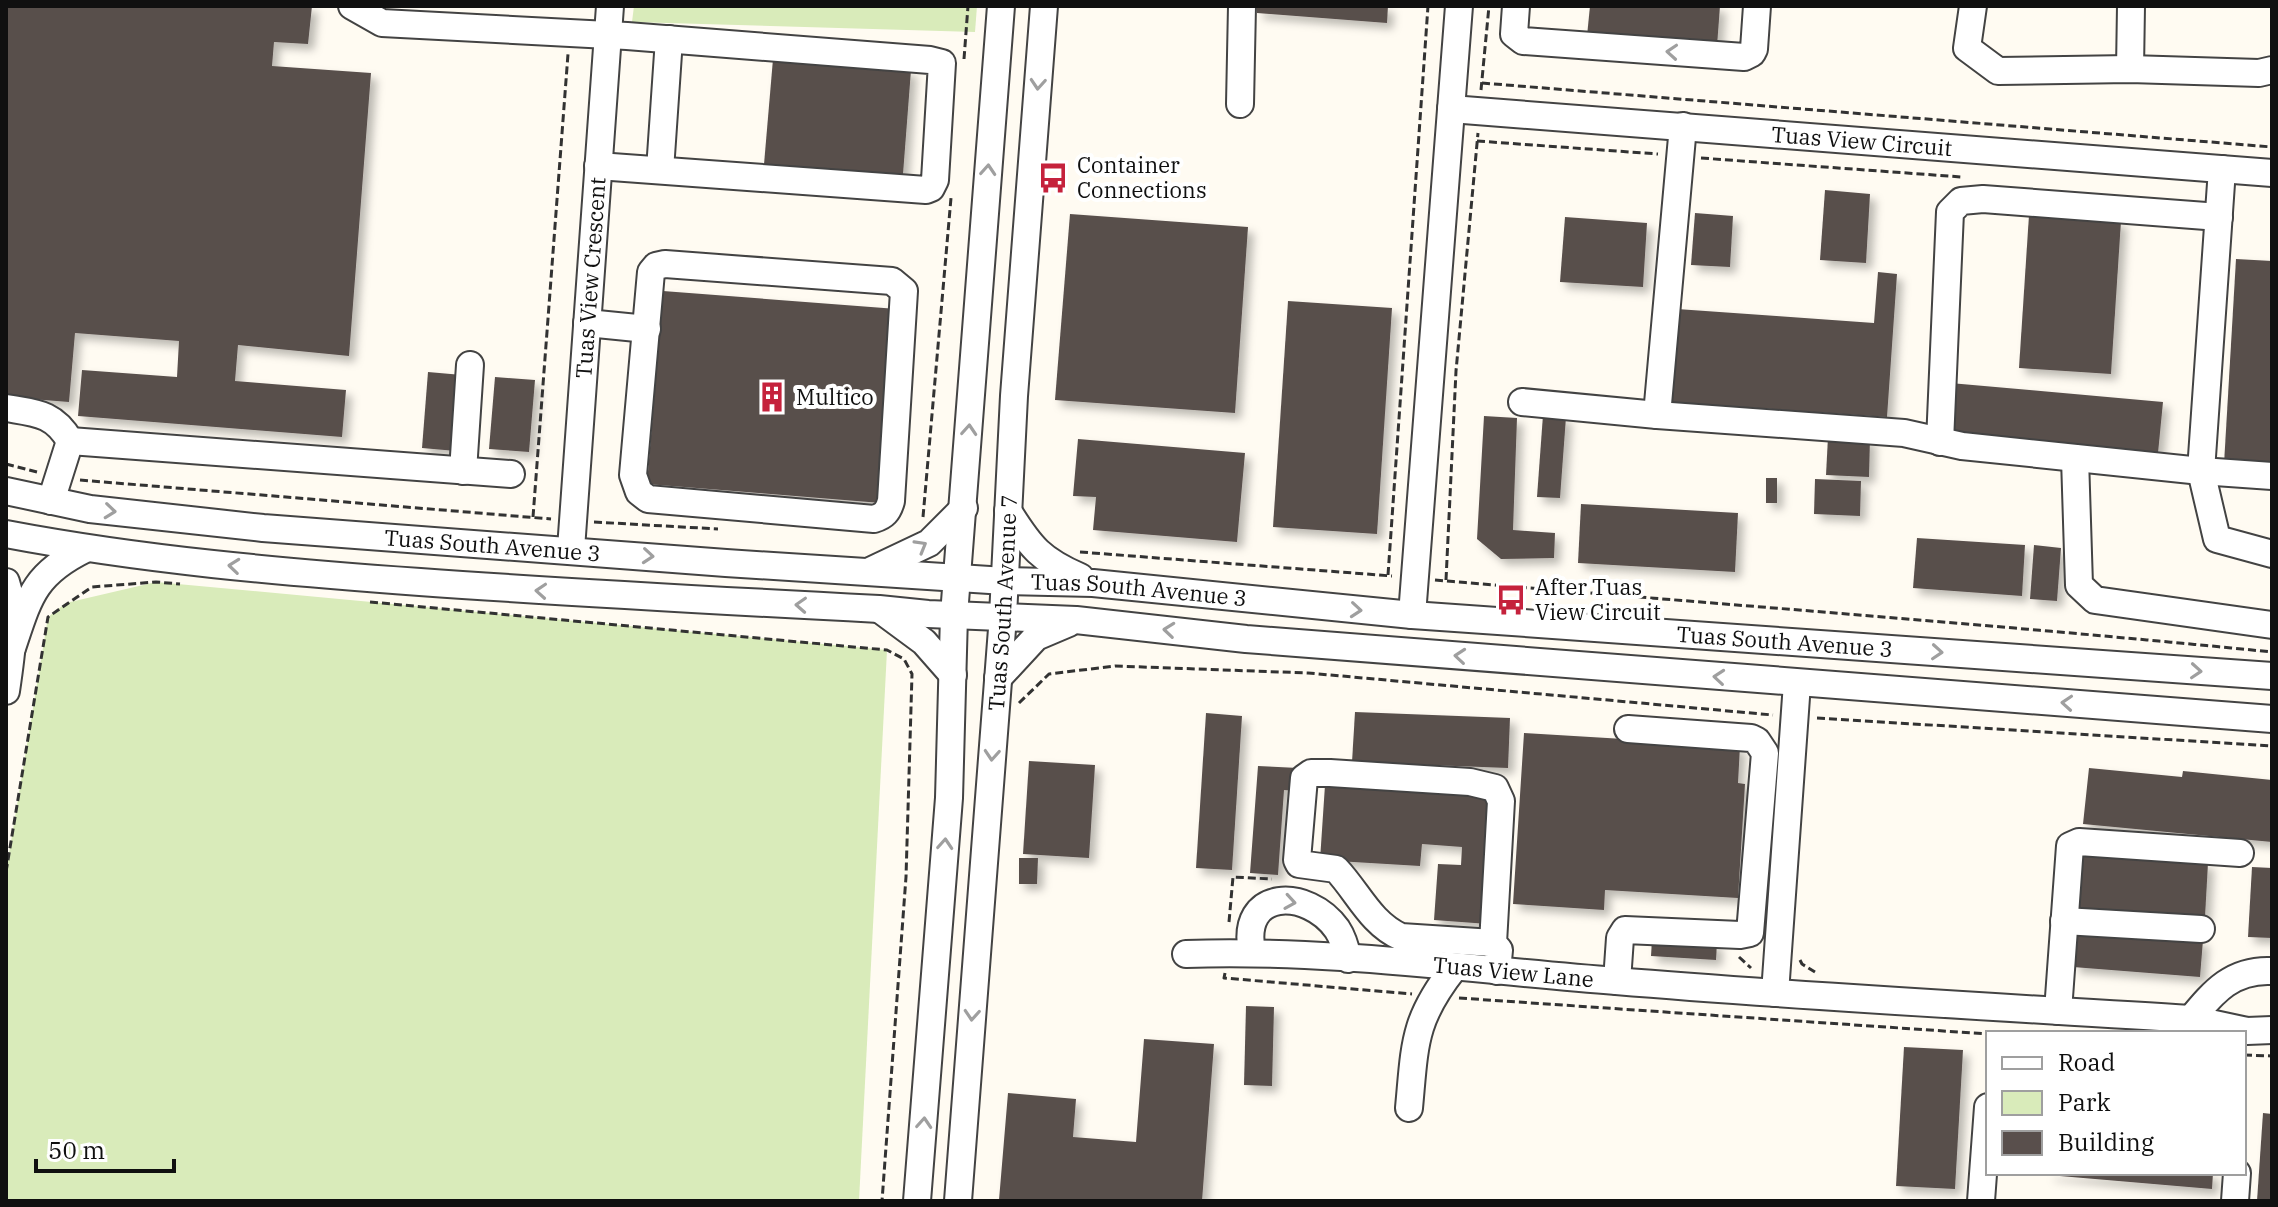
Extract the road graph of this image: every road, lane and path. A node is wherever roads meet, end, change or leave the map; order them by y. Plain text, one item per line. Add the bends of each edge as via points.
1 (352, 6) edge
2 (610, 6) edge
3 (968, 6) edge
4 (1001, 6) edge
5 (1044, 6) edge
6 (1242, 6) edge
7 (1428, 6) edge
8 (1459, 6) edge
9 (1489, 6) edge
10 (1516, 6) edge
11 (1757, 6) edge
12 (1973, 6) edge
13 (2131, 6) edge
14 (570, 33) junction
15 (608, 35) junction
16 (669, 39) junction
17 (964, 60) dead end
18 (2130, 69) junction
19 (2272, 70) edge
20 (1482, 83) junction
21 (1240, 104) dead end
22 (1451, 109) junction
23 (1480, 111) junction
24 (1683, 126) junction
25 (1477, 141) junction
26 (2272, 147) edge
27 (1681, 157) junction
28 (598, 166) junction
29 (2222, 169) junction
30 (660, 170) junction
31 (2272, 173) edge
32 (1960, 177) dead end
33 (951, 191) dead end
34 (2219, 217) junction
35 (587, 323) junction
36 (647, 329) junction
37 (470, 365) dead end
38 (1522, 402) dead end
39 (6, 408) edge
40 (1657, 415) junction
41 (70, 441) junction
42 (1940, 442) junction
43 (2075, 458) junction
44 (6, 464) edge
45 (463, 471) junction
46 (2201, 471) junction
47 (511, 474) dead end
48 (2272, 476) edge
49 (55, 490) junction
50 (6, 491) edge
51 (964, 508) junction
52 (1008, 511) junction
53 (533, 517) junction
54 (572, 521) junction
55 (921, 525) dead end
56 (721, 529) dead end
57 (6, 534) edge
58 (85, 549) junction
59 (571, 549) junction
60 (1077, 551) dead end
61 (2272, 554) edge
62 (869, 571) junction
63 (958, 577) junction
64 (1401, 577) junction
65 (1005, 581) junction
66 (1446, 581) junction
67 (6, 582) edge
68 (1093, 583) junction
69 (187, 585) dead end
70 (359, 601) dead end
71 (879, 609) junction
72 (954, 615) junction
73 (1412, 615) junction
74 (1003, 616) junction
75 (1076, 620) junction
76 (2272, 625) edge
77 (12, 648) junction
78 (2272, 652) edge
79 (953, 675) junction
80 (2272, 676) edge
81 (998, 678) junction
82 (1797, 683) junction
83 (6, 691) edge
84 (2272, 719) edge
85 (1999, 728) dead end
86 (1628, 729) dead end
87 (2272, 746) edge
88 (2240, 853) dead end
89 (6, 872) edge
90 (2064, 921) junction
91 (2201, 929) dead end
92 (1493, 943) junction
93 (1252, 952) junction
94 (1796, 953) dead end
95 (1186, 954) dead end
96 (1348, 959) junction
97 (1454, 968) junction
98 (1497, 971) junction
99 (2272, 971) edge
100 (1819, 975) dead end
101 (1617, 981) junction
102 (1775, 993) junction
103 (2058, 1011) junction
104 (2191, 1019) junction
105 (2222, 1031) edge
106 (2252, 1043) edge
107 (2272, 1056) edge
108 (1409, 1108) dead end
109 (1986, 1134) edge
110 (2237, 1175) edge
111 (882, 1201) edge
112 (917, 1201) edge
113 (958, 1201) edge
114 (1981, 1201) edge
115 (2235, 1201) edge

1 - 14 street via 382,23
2 - 15 street, Tuas View Crescent
3 - 17 path
51 -> 4 street, Tuas South Avenue 7
5 -> 52 street, Tuas South Avenue 7
6 - 21 street
7 - 64 path
8 - 22 street
9 - 20 path
11 -> 10 street via 1754,49 1744,57 1523,41 1514,34
12 - 18 street via 1967,48 1998,71
13 - 18 street
14 - 15 street
14 - 53 path
15 - 16 street
15 - 28 street, Tuas View Crescent
16 - 30 street
16 - 30 street via 930,60 943,68 935,180 926,190
18 - 19 street
20 - 23 path
20 - 26 path
22 - 23 street, Tuas View Circuit
22 - 64 street
23 - 24 street, Tuas View Circuit
23 - 25 path
24 - 27 street
24 - 29 street, Tuas View Circuit
25 - 27 path
25 - 66 path via 1456,371
27 - 32 path
27 - 40 street
28 - 30 street
28 - 35 street, Tuas View Crescent
29 - 31 street, Tuas View Circuit
29 - 34 street
33 - 55 path
34 - 42 street via 1961,201 1950,212
34 - 46 street
35 - 36 street
35 - 54 street, Tuas View Crescent
36 - 36 street via 633,475 648,499 874,519 888,511 904,291 898,284 665,264 651,272
37 - 45 street
38 - 40 street
39 - 41 street via 48,417 61,425
40 - 42 street via 1904,433
41 - 45 street
41 - 49 street
42 - 43 street
43 - 46 street
43 - 76 street via 2079,585 2095,600
44 - 49 path
45 - 47 street
46 - 48 street
46 - 61 street via 2217,539
49 - 50 street, Tuas South Avenue 3
49 - 53 path
49 -> 59 street, Tuas South Avenue 3 via 90,509 263,528
62 -> 51 street via 929,543
51 - 63 street, Tuas South Avenue 7
52 - 65 street, Tuas South Avenue 7
52 - 68 street via 1026,540 1052,565
53 - 54 path
54 - 56 path
54 - 59 street, Tuas View Crescent
57 - 58 street, Tuas South Avenue 3
71 -> 58 street, Tuas South Avenue 3 via 327,576
58 - 77 street via 48,571
59 -> 62 street, Tuas South Avenue 3
60 - 64 path
62 - 63 street, Tuas South Avenue 3
63 - 65 street, Tuas South Avenue 3
63 - 72 street, Tuas South Avenue 7
64 - 66 path
64 - 73 street
65 - 68 street, Tuas South Avenue 3
65 - 74 street, Tuas South Avenue 7
66 - 78 path via 1993,624
67 - 77 street
68 -> 73 street, Tuas South Avenue 3
69 - 89 path via 92,587 48,617
70 - 111 path via 887,650 904,659 912,674 910,799
71 - 72 street, Tuas South Avenue 3
71 - 79 street via 909,628
72 - 74 street, Tuas South Avenue 3
72 - 79 street, Tuas South Avenue 7
73 -> 80 street, Tuas South Avenue 3
74 - 75 street, Tuas South Avenue 3
74 - 81 street, Tuas South Avenue 7
75 - 81 street via 1036,637
82 -> 75 street, Tuas South Avenue 3
77 - 83 street
112 -> 79 street, Tuas South Avenue 7 via 949,798
81 -> 113 street, Tuas South Avenue 7
84 -> 82 street, Tuas South Avenue 3
82 - 102 street
85 - 87 path
86 - 101 street via 1751,738 1765,753 1750,933 1625,930
88 - 90 street via 2074,843 2068,851
90 - 91 street
90 - 103 street
92 - 92 street via 1501,801 1495,788 1330,773 1304,778 1299,864 1336,869 1366,909 1401,937
92 - 98 street via 1499,950
93 - 95 street, Tuas View Lane
93 - 96 street, Tuas View Lane
93 -> 96 street via 1258,914 1264,905 1283,899 1323,915 1337,929
94 - 100 path
96 - 97 street, Tuas View Lane
97 - 98 street, Tuas View Lane
97 - 108 street via 1432,996 1421,1022
98 - 101 street, Tuas View Lane
99 - 104 street via 2237,976 2216,989
101 - 102 street, Tuas View Lane
102 - 103 street, Tuas View Lane
103 - 104 street, Tuas View Lane
104 - 105 street, Tuas View Lane
106 - 107 path
109 - 114 street
110 - 115 street

